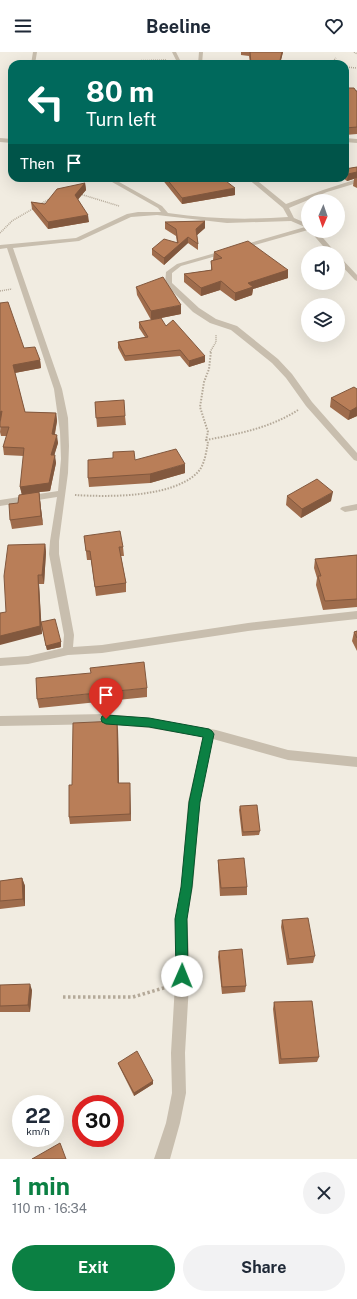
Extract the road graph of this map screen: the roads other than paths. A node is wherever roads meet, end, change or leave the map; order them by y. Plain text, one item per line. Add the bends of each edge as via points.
1 (357, 181) edge
2 (116, 182) edge
3 (255, 182) edge
4 (285, 207) junction
5 (167, 215) junction
6 (292, 219) junction
7 (301, 224) edge
8 (301, 229) edge
9 (319, 238) edge
10 (4, 246) edge
11 (327, 246) edge
12 (345, 266) edge
13 (357, 279) edge
14 (357, 458) edge
15 (61, 493) junction
16 (0, 503) edge
17 (357, 507) edge
18 (345, 509) dead end
19 (357, 615) edge
20 (68, 651) junction
21 (0, 662) edge
22 (0, 721) edge
23 (209, 734) junction
24 (357, 762) edge
25 (162, 1159) edge

1 - 4 street
2 - 5 street via 150,200
3 - 4 street
4 - 6 street
5 - 6 street via 209,221
5 - 10 street via 130,215 77,240
6 - 7 street
8 - 14 street via 179,265 169,272 168,284 196,310 213,321 234,328 274,361
9 - 11 street
10 - 15 street via 58,389 63,410 66,430 65,468
12 - 13 street
15 - 16 street
15 - 20 street via 53,542 69,635
17 - 18 street
19 - 20 street via 248,627 102,649
20 - 21 street via 28,660
22 - 23 street via 106,719 149,723
23 - 24 street via 288,755
23 - 25 street via 194,802 187,887 181,919 183,967 178,1053 179,1093

